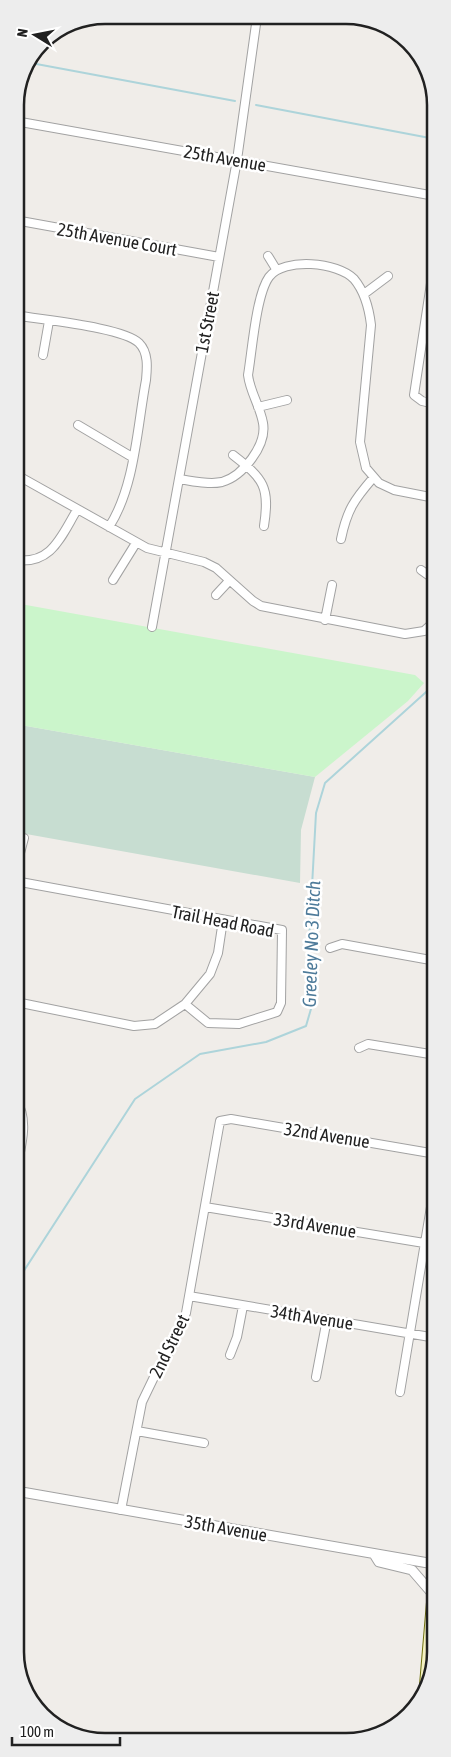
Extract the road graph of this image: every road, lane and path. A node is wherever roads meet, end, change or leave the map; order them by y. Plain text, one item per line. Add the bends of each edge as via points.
1 (256, 24) edge
2 (24, 123) edge
3 (237, 160) junction
4 (427, 195) edge
5 (24, 222) edge
6 (268, 256) dead end
7 (219, 257) junction
8 (276, 269) junction
9 (388, 276) dead end
10 (364, 294) junction
11 (24, 317) edge
12 (49, 321) junction
13 (427, 324) edge
14 (43, 355) dead end
15 (287, 400) dead end
16 (427, 402) edge
17 (258, 407) junction
18 (78, 425) dead end
19 (233, 455) dead end
20 (132, 457) junction
21 (246, 465) junction
22 (373, 478) junction
23 (24, 479) edge
24 (179, 479) junction
25 (427, 496) edge
26 (77, 510) junction
27 (264, 526) dead end
28 (110, 527) junction
29 (342, 539) dead end
30 (136, 543) junction
31 (166, 554) junction
32 (24, 560) edge
33 (421, 570) dead end
34 (427, 574) edge
35 (114, 580) dead end
36 (229, 581) junction
37 (332, 585) dead end
38 (216, 595) dead end
39 (325, 620) junction
40 (152, 627) dead end
41 (427, 628) edge
42 (24, 883) edge
43 (223, 920) junction
44 (330, 948) dead end
45 (427, 959) edge
46 (24, 1004) edge
47 (185, 1004) junction
48 (359, 1048) dead end
49 (427, 1054) edge
50 (220, 1121) joint
51 (427, 1152) edge
52 (205, 1207) junction
53 (427, 1226) edge
54 (424, 1243) junction
55 (189, 1296) junction
56 (243, 1306) junction
57 (327, 1320) junction
58 (410, 1333) junction
59 (427, 1336) edge
60 (230, 1355) dead end
61 (316, 1377) dead end
62 (400, 1392) dead end
63 (137, 1431) junction
64 (204, 1443) dead end
65 (24, 1492) edge
66 (121, 1510) junction
67 (374, 1554) junction
68 (427, 1560) edge
69 (427, 1588) edge

1 - 3 street, 1st Street
2 - 3 street, 25th Avenue
3 - 4 street, 25th Avenue
3 - 7 street, 1st Street
5 - 7 street, 25th Avenue Court
6 - 8 street
7 - 24 street, 1st Street
8 - 10 street via 301,263 340,270 354,279
8 - 17 street via 261,294 248,375
9 - 10 street
10 - 22 street via 371,325 360,442 366,468
11 - 12 street
12 - 14 street
12 - 20 street via 122,333 139,343 147,365
13 - 16 street via 414,395
15 - 17 street
17 - 21 street via 263,439
18 - 20 street
19 - 21 street
20 - 28 street via 123,504
21 - 24 street via 222,482 210,484
21 - 27 street via 264,484 267,496
22 - 25 street via 394,490
22 - 29 street via 352,503
23 - 26 street
24 - 31 street, 1st Street
26 - 28 street
26 - 32 street via 49,553 37,560
28 - 30 street
30 - 31 street
30 - 35 street
31 - 36 street via 204,562
31 - 40 street, 1st Street
33 - 34 street
36 - 38 street
36 - 39 street via 262,606
37 - 39 street
39 - 41 street via 412,634
42 - 43 street, Trail Head Road
43 - 47 street via 218,953 210,974
43 - 47 street, Trail Head Road via 282,930 280,1008 277,1012 239,1024 208,1023
44 - 45 street via 342,944
46 - 47 street via 134,1026 155,1024
48 - 49 street via 368,1044
50 - 51 street, 32nd Avenue via 231,1119
50 - 52 street, 2nd Street
52 - 54 street, 33rd Avenue
52 - 55 street, 2nd Street
53 - 54 street
54 - 58 street
55 - 56 street, 34th Avenue
55 - 63 street, 2nd Street via 186,1313 171,1349 142,1402
56 - 57 street, 34th Avenue
56 - 60 street
57 - 58 street, 34th Avenue
57 - 61 street
58 - 59 street, 34th Avenue
58 - 62 street
63 - 64 street
63 - 66 street, 2nd Street
65 - 66 street, 35th Avenue
66 - 67 street, 35th Avenue
67 - 68 street, 35th Avenue
67 - 69 street via 380,1562 412,1570

